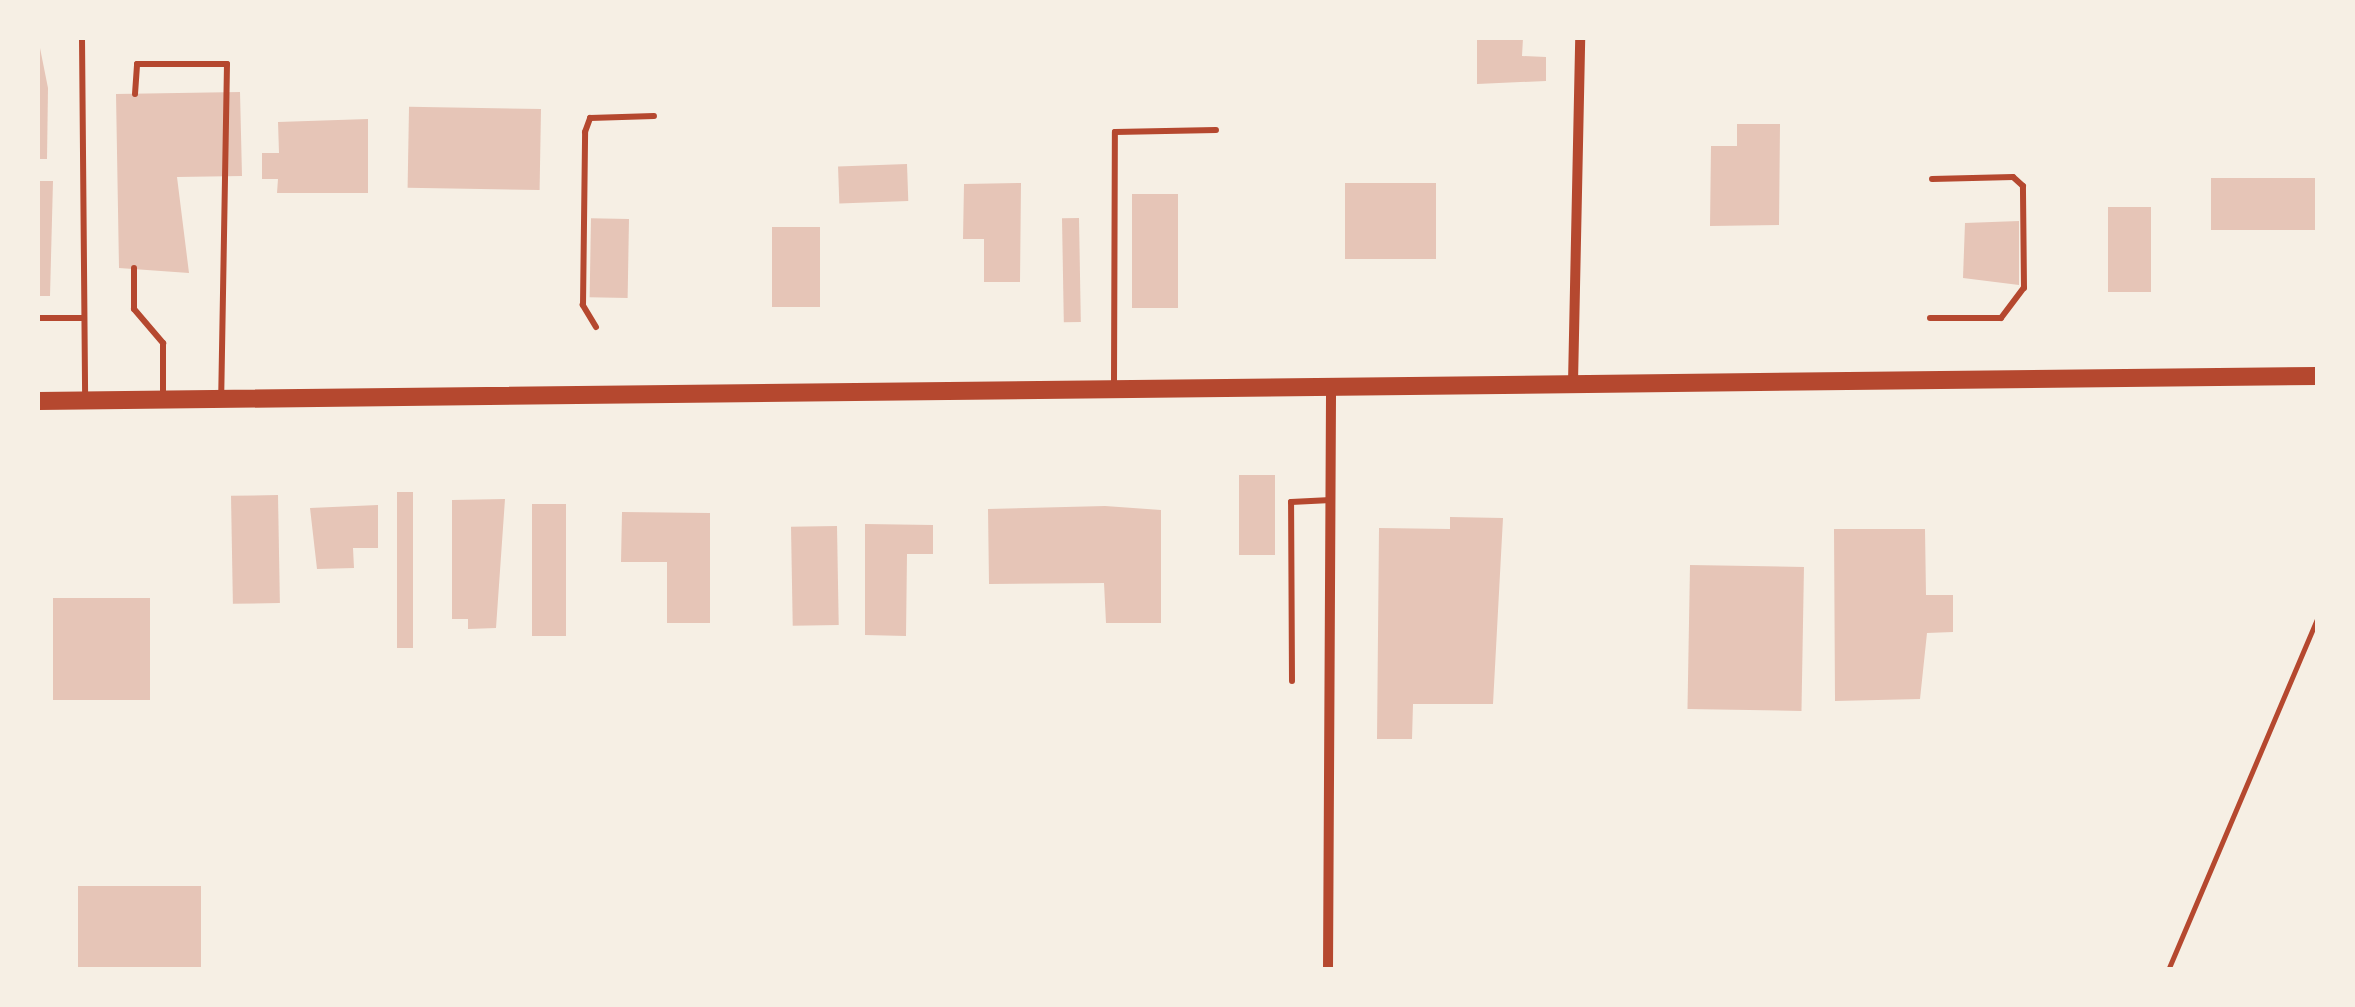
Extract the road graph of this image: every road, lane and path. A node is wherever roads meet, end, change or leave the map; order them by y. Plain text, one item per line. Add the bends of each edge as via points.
1 (82, 38) edge
2 (1580, 38) edge
3 (135, 94) dead end
4 (654, 116) dead end
5 (1216, 130) dead end
6 (1932, 178) dead end
7 (134, 268) dead end
8 (38, 318) edge
9 (84, 318) junction
10 (1930, 318) dead end
11 (596, 327) dead end
12 (2318, 376) edge
13 (1573, 383) junction
14 (1331, 390) junction
15 (1114, 393) junction
16 (38, 401) edge
17 (85, 402) junction
18 (221, 403) junction
19 (163, 404) junction
20 (1331, 500) junction
21 (2318, 616) edge
22 (1292, 680) dead end
23 (1328, 970) edge
24 (2168, 970) edge

1 - 9 lane
2 - 13 street
3 - 18 lane via 137,64 228,64
4 - 11 lane via 590,118 584,132 583,305
5 - 15 lane via 1115,132
6 - 10 lane via 2013,177 2024,186 2024,288 2001,318
7 - 19 lane via 134,308 163,343
8 - 9 lane
9 - 17 lane
12 - 13 main road
13 - 14 main road
14 - 15 main road
14 - 20 street
15 - 18 main road
16 - 17 main road
17 - 19 main road
18 - 19 main road
20 - 22 lane via 1291,502
20 - 23 street
21 - 24 path

